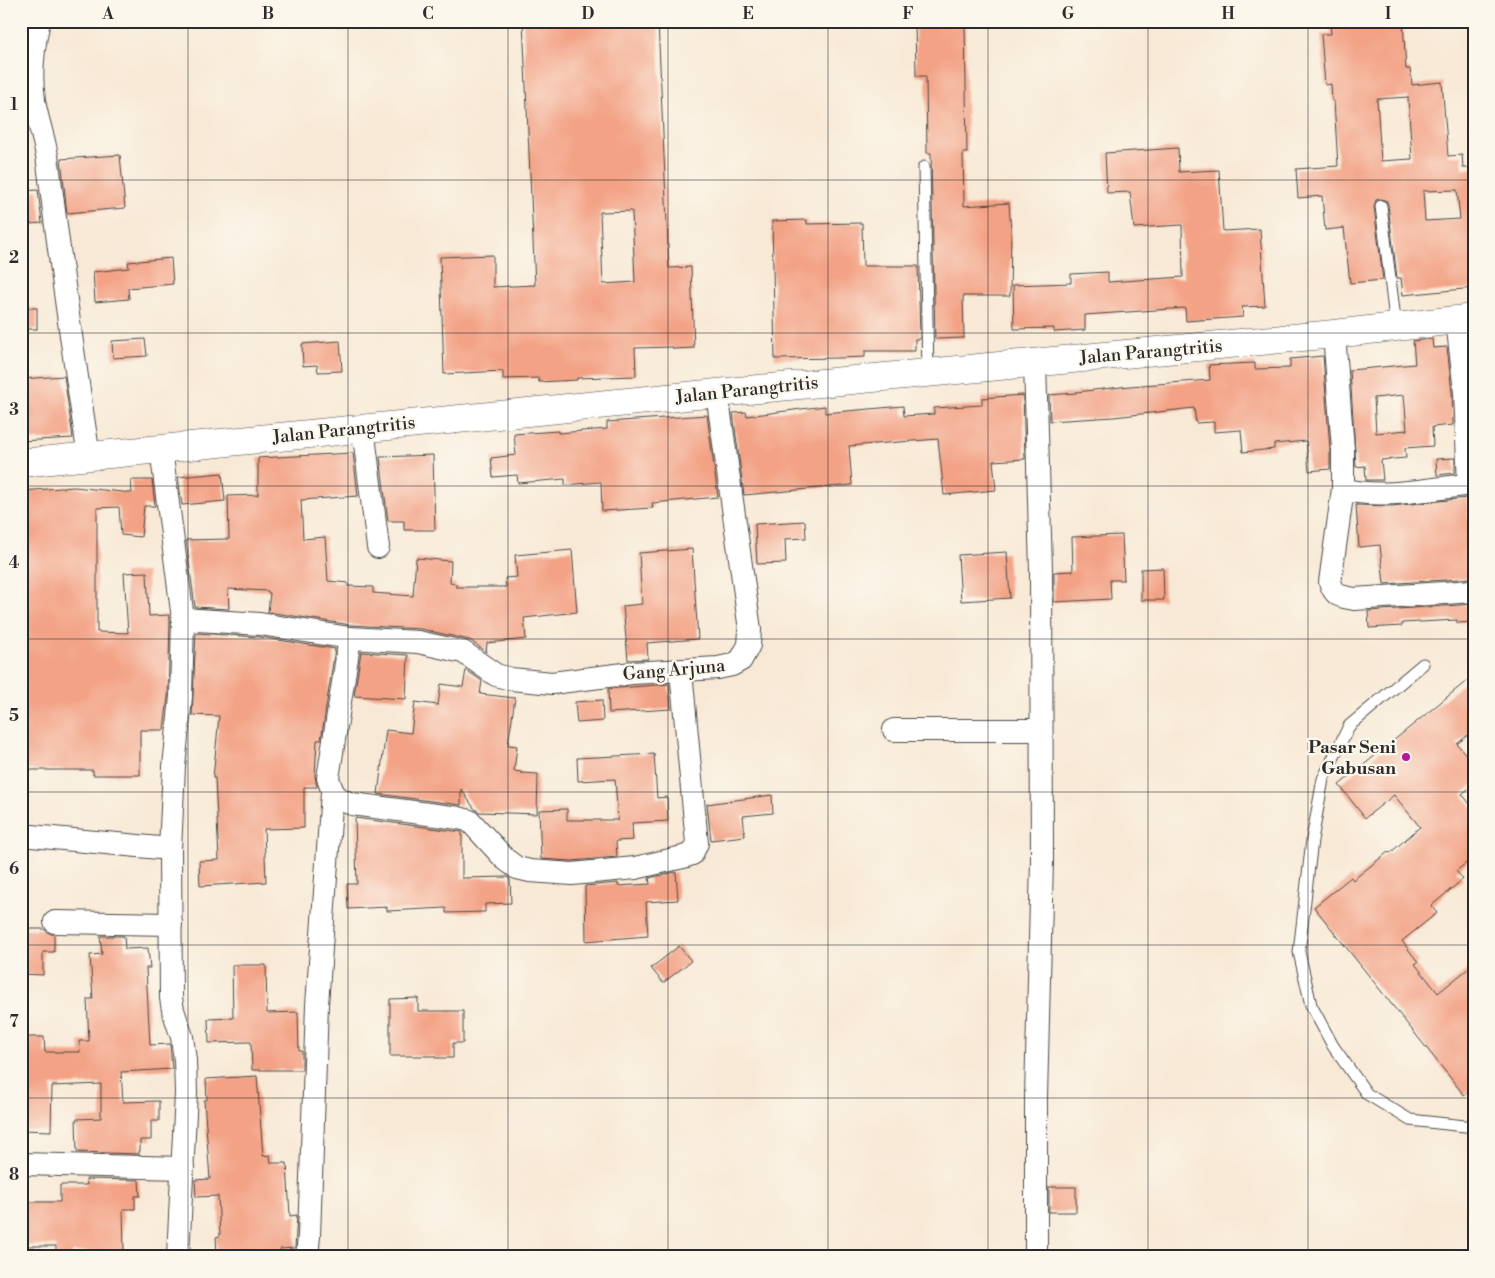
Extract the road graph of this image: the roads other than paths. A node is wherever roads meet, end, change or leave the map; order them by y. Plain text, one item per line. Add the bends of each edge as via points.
1 (39, 21) edge
2 (30, 120) edge
3 (924, 167) dead end
4 (1381, 206) dead end
5 (1465, 319) edge
6 (1396, 327) junction
7 (1334, 334) junction
8 (1035, 363) junction
9 (928, 373) junction
10 (717, 393) junction
11 (363, 428) junction
12 (161, 449) junction
13 (89, 457) junction
14 (21, 463) edge
15 (1471, 484) edge
16 (1343, 489) junction
17 (378, 547) dead end
18 (1474, 591) edge
19 (183, 619) junction
20 (350, 638) junction
21 (1423, 664) dead end
22 (681, 671) junction
23 (894, 730) dead end
24 (1041, 730) junction
25 (332, 792) junction
26 (21, 835) edge
27 (170, 849) junction
28 (55, 922) dead end
29 (171, 924) junction
30 (1474, 1128) edge
31 (21, 1164) edge
32 (183, 1168) junction
33 (178, 1257) edge
34 (307, 1257) edge
35 (1036, 1257) edge

1 - 2 street via 34,44 34,102
2 - 13 street via 47,152
3 - 9 lane
4 - 6 lane
5 - 6 main road, Jalan Parangtritis
5 - 15 street via 1465,392
6 - 7 main road, Jalan Parangtritis
7 - 8 main road, Jalan Parangtritis
7 - 16 street
8 - 9 main road, Jalan Parangtritis
8 - 24 street via 1041,570
9 - 10 main road, Jalan Parangtritis
10 - 11 main road, Jalan Parangtritis
10 - 22 street, Gang Arjuna via 750,630 749,645 741,660 732,665
11 - 12 main road, Jalan Parangtritis
11 - 17 street
12 - 13 main road, Jalan Parangtritis
12 - 19 street
13 - 14 main road, Jalan Parangtritis
15 - 16 street via 1389,493 1358,493
16 - 18 street via 1330,582 1333,592 1354,599
19 - 20 street via 260,624
19 - 27 street
20 - 22 street, Gang Arjuna via 418,642 463,652 496,675 538,682
20 - 25 street via 328,778
21 - 30 lane via 1349,726 1323,779 1312,840 1299,952 1311,1005 1333,1046 1368,1094 1410,1120
22 - 25 street via 697,843 692,854 635,868 599,872 530,872 505,859 470,821 352,804 339,800
23 - 24 street
24 - 35 street
25 - 34 street via 317,1005
26 - 27 street
27 - 29 street
28 - 29 street
29 - 32 street via 171,998 185,1060
31 - 32 street
32 - 33 street

